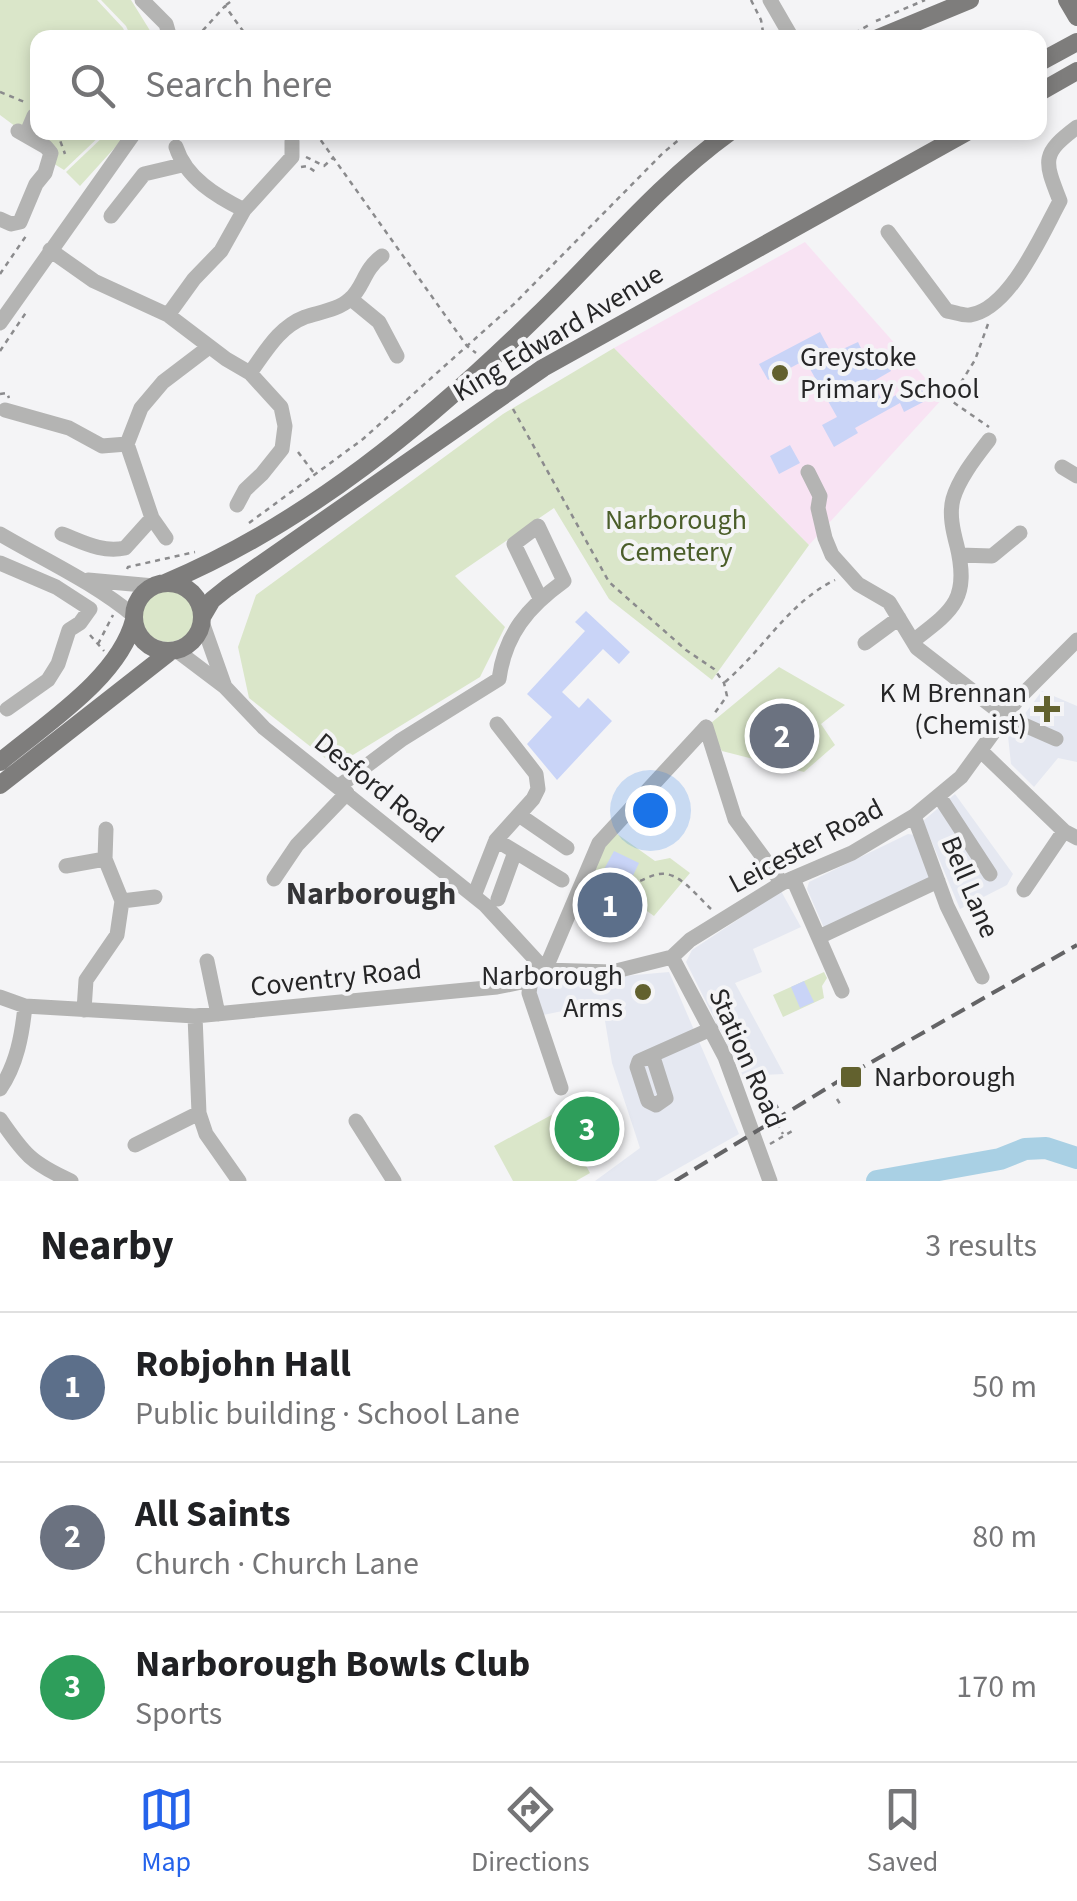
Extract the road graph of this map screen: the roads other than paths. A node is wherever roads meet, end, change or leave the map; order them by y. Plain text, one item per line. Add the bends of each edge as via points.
1 (142, 0) edge
2 (770, 0) edge
3 (970, 0) edge
4 (1067, 0) edge
5 (1077, 17) edge
6 (168, 30) edge
7 (786, 30) edge
8 (897, 30) edge
9 (1077, 42) edge
10 (1047, 58) edge
11 (1076, 66) edge
12 (1047, 87) edge
13 (1077, 126) edge
14 (34, 140) edge
15 (129, 140) edge
16 (719, 140) edge
17 (953, 140) edge
18 (176, 147) dead end
19 (296, 157) road end
20 (182, 165) junction
21 (244, 210) junction
22 (111, 216) dead end
23 (0, 219) edge
24 (888, 232) dead end
25 (50, 250) junction
26 (382, 256) dead end
27 (351, 299) junction
28 (168, 315) junction
29 (0, 323) edge
30 (209, 347) junction
31 (396, 356) dead end
32 (250, 373) junction
33 (6, 402) edge
34 (989, 440) road end
35 (127, 444) junction
36 (1062, 467) dead end
37 (808, 472) dead end
38 (1077, 476) edge
39 (237, 505) dead end
40 (152, 518) junction
41 (1020, 533) dead end
42 (0, 534) edge
43 (62, 534) dead end
44 (166, 538) dead end
45 (29, 550) junction
46 (959, 555) junction
47 (0, 563) edge
48 (18, 570) junction
49 (88, 580) junction
50 (159, 585) junction
51 (540, 598) dead end
52 (134, 618) junction
53 (900, 618) junction
54 (202, 620) junction
55 (1077, 640) edge
56 (913, 642) junction
57 (865, 643) dead end
58 (173, 651) junction
59 (225, 688) junction
60 (7, 709) dead end
61 (1006, 717) junction
62 (497, 724) dead end
63 (1056, 739) dead end
64 (981, 752) junction
65 (0, 762) edge
66 (0, 785) edge
67 (343, 790) junction
68 (940, 796) junction
69 (518, 815) junction
70 (914, 816) junction
71 (106, 829) dead end
72 (1071, 834) edge
73 (496, 840) junction
74 (568, 848) dead end
75 (515, 852) junction
76 (104, 858) junction
77 (66, 866) dead end
78 (990, 874) dead end
79 (274, 879) dead end
80 (562, 880) dead end
81 (788, 881) junction
82 (938, 881) junction
83 (1024, 890) dead end
84 (474, 896) junction
85 (154, 897) dead end
86 (498, 899) dead end
87 (122, 901) junction
88 (818, 937) junction
89 (672, 957) junction
90 (207, 961) dead end
91 (545, 970) junction
92 (982, 977) dead end
93 (531, 980) junction
94 (842, 991) dead end
95 (0, 997) edge
96 (25, 1006) junction
97 (84, 1010) junction
98 (218, 1014) junction
99 (195, 1016) junction
100 (710, 1029) junction
101 (652, 1057) dead end
102 (561, 1088) dead end
103 (0, 1089) edge
104 (198, 1113) junction
105 (0, 1119) edge
106 (356, 1121) dead end
107 (134, 1145) dead end
108 (70, 1181) edge
109 (239, 1181) edge
110 (394, 1181) edge
111 (770, 1181) edge

1 - 6 street
2 - 7 street
3 - 8 main road
4 - 5 main road
9 - 10 main road
11 - 12 main road
13 - 24 street via 1054,145 1047,168 1060,201 996,304 969,315 947,311
14 - 23 street via 51,154 25,213 16,223
15 - 25 street
16 - 50 main road, King Edward Avenue via 409,432 268,533
17 - 54 main road, King Edward Avenue via 506,391 226,588
18 - 20 street
19 - 21 street
20 - 21 street
20 - 22 street via 144,174
21 - 28 street
25 - 28 street via 94,281
25 - 29 street
26 - 27 street via 364,260
27 - 31 street via 379,322
27 - 32 street via 282,330
28 - 30 street
30 - 32 street
30 - 35 street via 140,408
32 - 39 street via 281,408 285,426 282,449
33 - 35 street via 102,446
34 - 46 street via 952,501
35 - 40 street
36 - 38 street
37 - 53 street via 832,556
40 - 43 street via 120,549
40 - 44 street
41 - 46 street via 992,556
42 - 45 street
45 - 48 street
45 - 49 street
46 - 56 street via 952,611
47 - 48 street
48 - 60 street via 90,609 69,630 48,680
49 - 50 street
49 - 52 street
50 - 52 main road via 140,598
50 - 54 main road via 186,589
51 - 67 street via 508,639 499,679 401,740
52 - 58 main road via 142,640
52 - 65 main road via 123,651 102,676
53 - 56 street
53 - 57 street
54 - 58 main road, King Edward Avenue via 193,640
54 - 59 street, Desford Road
55 - 61 street, Leicester Road
56 - 61 street
58 - 59 street, Desford Road
58 - 66 main road, King Edward Avenue
59 - 67 street, Desford Road
61 - 63 street
61 - 64 street, Leicester Road
62 - 69 street via 539,781
64 - 68 street, Leicester Road
64 - 72 street
67 - 79 street
67 - 84 street, Desford Road
68 - 70 street, Leicester Road
68 - 78 street
69 - 73 street
69 - 74 street
70 - 81 street, Leicester Road via 852,854
70 - 82 street, Bell Lane
71 - 76 street
72 - 83 street
73 - 75 street
73 - 84 street
75 - 80 street
75 - 86 street
76 - 77 street
76 - 87 street
81 - 88 street
81 - 89 street, Leicester Road
81 - 91 street via 734,819 706,726 600,843
82 - 88 street
82 - 92 street, Bell Lane
84 - 91 street, Desford Road
85 - 87 street
87 - 97 street via 117,935 86,980
88 - 94 street
89 - 91 street via 612,972
89 - 100 street, Station Road
90 - 98 street
91 - 93 street, Coventry Road
93 - 98 street, Coventry Road
93 - 102 street via 529,993
95 - 96 street, Coventry Road
96 - 97 street, Coventry Road
96 - 103 street via 18,1050
97 - 99 street, Coventry Road
98 - 99 street, Coventry Road
99 - 104 street
100 - 101 street
100 - 111 street, Station Road
104 - 107 street
104 - 109 street
105 - 108 street via 23,1153
106 - 110 street

